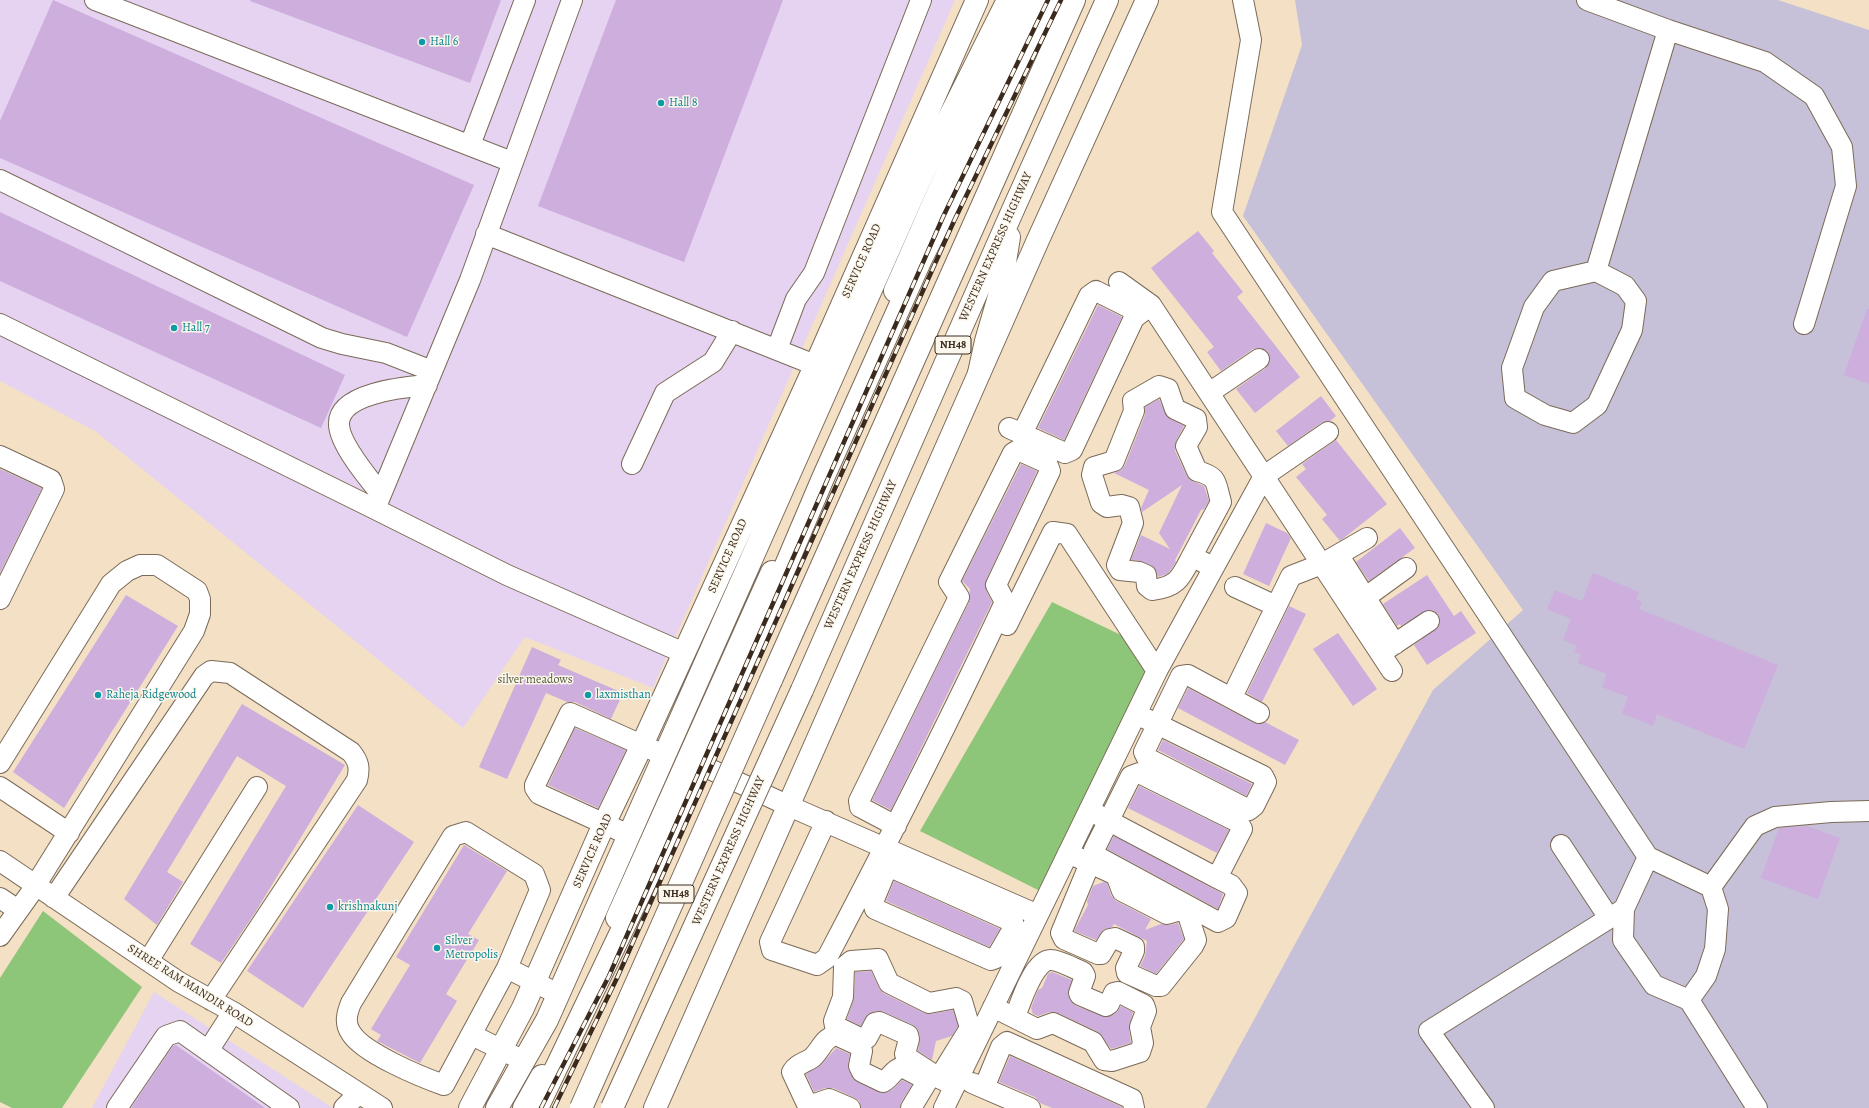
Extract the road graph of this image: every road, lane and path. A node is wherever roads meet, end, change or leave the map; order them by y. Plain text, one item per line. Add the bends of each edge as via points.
1 (95, 0) edge
2 (525, 0) edge
3 (572, 0) edge
4 (921, 0) edge
5 (977, 0) edge
6 (1008, 0) edge
7 (1030, 0) edge
8 (1055, 0) edge
9 (1074, 0) edge
10 (1107, 0) edge
11 (1147, 0) edge
12 (1243, 0) edge
13 (1587, 0) edge
14 (1668, 30) junction
15 (470, 145) junction
16 (923, 147) junction
17 (512, 162) junction
18 (0, 180) edge
19 (1012, 212) junction
20 (486, 234) junction
21 (1596, 271) junction
22 (1119, 282) dead end
23 (1151, 305) junction
24 (1134, 318) junction
25 (0, 324) edge
26 (1804, 324) dead end
27 (732, 331) junction
28 (777, 349) junction
29 (1259, 359) dead end
30 (825, 369) junction
31 (979, 373) junction
32 (430, 378) junction
33 (1209, 393) junction
34 (1328, 432) dead end
35 (792, 442) junction
36 (0, 456) edge
37 (632, 464) dead end
38 (1264, 476) junction
39 (378, 502) junction
40 (1367, 538) dead end
41 (1192, 556) junction
42 (1330, 560) junction
43 (1212, 567) junction
44 (1406, 568) dead end
45 (1235, 587) dead end
46 (1366, 597) junction
47 (0, 599) edge
48 (1276, 606) junction
49 (1429, 621) dead end
50 (1388, 649) junction
51 (684, 654) junction
52 (1157, 671) junction
53 (1392, 671) dead end
54 (668, 687) junction
55 (690, 696) junction
56 (1232, 697) junction
57 (1259, 713) dead end
58 (1136, 714) junction
59 (1157, 724) junction
60 (638, 743) junction
61 (664, 755) junction
62 (0, 763) edge
63 (701, 764) junction
64 (0, 787) edge
65 (258, 787) dead end
66 (789, 806) junction
67 (1089, 810) junction
68 (1869, 811) edge
69 (826, 821) junction
70 (1109, 821) junction
71 (601, 822) junction
72 (896, 826) junction
73 (68, 833) junction
74 (628, 835) junction
75 (1562, 845) dead end
76 (1068, 853) junction
77 (889, 855) junction
78 (1648, 856) junction
79 (0, 861) edge
80 (1090, 863) junction
81 (1218, 878) junction
82 (35, 886) junction
83 (1711, 887) junction
84 (54, 898) junction
85 (5, 903) edge
86 (1616, 914) junction
87 (1038, 915) junction
88 (0, 936) edge
89 (148, 961) junction
90 (507, 968) junction
91 (534, 982) junction
92 (558, 994) junction
93 (211, 1000) junction
94 (1689, 1000) junction
95 (993, 1007) junction
96 (233, 1012) junction
97 (1015, 1017) junction
98 (472, 1035) junction
99 (501, 1050) junction
100 (208, 1051) junction
101 (524, 1061) junction
102 (946, 1087) edge
103 (984, 1088) junction
104 (358, 1094) junction
105 (117, 1108) edge
106 (289, 1108) edge
107 (344, 1108) edge
108 (382, 1108) edge
109 (470, 1108) edge
110 (497, 1108) edge
111 (524, 1108) edge
112 (537, 1108) edge
113 (580, 1108) edge
114 (612, 1108) edge
115 (655, 1108) edge
116 (850, 1108) edge
117 (911, 1108) edge
118 (1030, 1108) edge
119 (1134, 1108) edge
120 (1484, 1108) edge
121 (1757, 1108) edge

1 - 15 street
2 - 15 street
3 - 17 street
4 - 28 street via 814,273 796,299
5 - 16 main road, SERVICE ROAD
6 - 16 main road
7 - 111 main road via 953,159 582,998
8 - 63 main road via 1044,12 921,259 820,485
9 - 113 main road, NH48, bridge
10 - 19 main road, WESTERN EXPRESS HIGHWAY / NH48
11 - 31 main road
12 - 78 street via 1251,40 1222,212
13 - 14 street
14 - 21 street
14 - 26 street via 1765,62 1814,96 1842,147 1846,186
15 - 17 street
16 - 30 main road, SERVICE ROAD
17 - 20 street
18 - 32 street via 322,338 386,353
19 - 31 main road via 1000,292
19 - 114 main road, WESTERN EXPRESS HIGHWAY / NH48, bridge via 802,690
20 - 27 street
20 - 32 street
21 - 21 street via 1625,286 1636,301 1632,330 1597,405 1573,423 1545,415 1515,398 1512,368 1534,307 1553,281
22 - 23 street
23 - 24 street
23 - 33 street
24 - 24 street via 1072,450 1065,454 1016,431 1089,296 1096,291 1132,309
25 - 39 street
27 - 28 street
27 - 37 street via 713,362 665,393
28 - 30 street
29 - 33 street
30 - 35 main road, SERVICE ROAD
31 - 66 main road
32 - 39 street
32 - 39 street via 365,396 347,406 340,416 339,424 343,438
33 - 38 street
34 - 38 street
35 - 51 main road, SERVICE ROAD
35 - 55 main road
36 - 47 street via 51,480 54,489
38 - 42 street
38 - 43 street
39 - 51 street via 507,575
40 - 42 street
41 - 41 street via 1179,581 1160,589 1152,590 1147,586 1146,575 1120,570 1117,565 1133,519 1129,507 1107,507 1101,503 1092,475 1094,467 1114,461 1134,411 1133,401 1159,386 1168,390 1175,409 1196,419 1197,427 1186,446 1197,471 1211,475 1221,502
41 - 43 street
42 - 46 street
42 - 48 street via 1291,576
42 - 50 street
43 - 52 street
44 - 46 street
45 - 48 street
46 - 50 street
48 - 56 street
49 - 50 street
50 - 53 street
51 - 54 main road, SERVICE ROAD
52 - 58 street
52 - 77 street via 1066,534 1053,532
54 - 55 main road
54 - 60 main road, SERVICE ROAD
55 - 61 main road
56 - 57 street
56 - 59 street via 1188,675 1181,676
58 - 59 street
58 - 67 street
59 - 59 street via 1263,776 1266,782 1254,806 1248,810 1147,758 1144,752
60 - 61 street
60 - 71 main road, SERVICE ROAD
60 - 71 street via 570,713 536,785 539,794
61 - 74 main road
62 - 73 street via 111,584 127,571 140,565 157,565 197,591 200,614 194,632
63 - 66 street
63 - 112 main road
64 - 73 street
65 - 89 street
66 - 69 street
66 - 115 main road
67 - 70 street
67 - 76 street
68 - 83 street via 1775,817 1755,826
69 - 77 street
69 - 77 street via 770,942 772,950 817,965 827,958
70 - 81 street
70 - 81 street via 1131,776 1139,773 1238,822 1242,829
70 - 81 street via 1094,850 1098,857 1218,922 1226,918 1237,893 1231,885
71 - 74 street
71 - 91 main road, SERVICE ROAD
72 - 72 street via 1005,602 996,585 1050,471 1047,463 1018,450 1013,453 950,582 959,597 859,801 860,807
72 - 77 street
73 - 82 street
74 - 92 main road
75 - 86 street
76 - 80 street
76 - 87 street
77 - 77 street via 873,902 875,909 990,960 996,958 1014,927 1013,922
77 - 87 street
78 - 83 street
78 - 86 street
79 - 82 street, SHREE RAM MANDIR ROAD
80 - 80 street via 1116,875 1122,891 1167,914 1181,910 1187,912 1196,940 1161,986 1128,972 1126,968 1134,947 1115,938 1110,939 1101,954 1098,954 1064,939 1060,933
82 - 84 street, SHREE RAM MANDIR ROAD
82 - 85 street
83 - 94 street via 1718,909 1715,949 1706,976
84 - 89 street, SHREE RAM MANDIR ROAD
84 - 93 street via 204,676 212,671 230,673 351,752 358,761 359,772 357,780
85 - 88 street
86 - 94 street via 1623,940 1654,985
86 - 120 street via 1429,1031
87 - 95 street
89 - 93 street, SHREE RAM MANDIR ROAD
90 - 91 street
90 - 98 street
90 - 98 street via 540,890 534,874 466,832 453,836 351,1003 346,1021 351,1033 365,1048 421,1077 444,1085
91 - 92 street
91 - 99 main road, SERVICE ROAD
92 - 101 main road
93 - 96 street, SHREE RAM MANDIR ROAD
94 - 121 street
95 - 97 street
95 - 102 street
96 - 100 street
96 - 104 street, SHREE RAM MANDIR ROAD
97 - 97 street via 1037,1029 1053,1023 1093,1042 1104,1060 1112,1061 1140,1052 1143,1043 1140,1027 1146,1011 1144,1005 1118,992 1114,993 1106,1006 1080,995 1078,993 1083,972 1051,960 1043,962 1033,973
98 - 99 street
99 - 101 street
99 - 109 main road, SERVICE ROAD
100 - 105 street via 180,1032 166,1036
100 - 106 street
101 - 110 main road
102 - 102 street via 905,1054 908,1035 878,1022 867,1038 862,1039 835,1026 834,1021 843,997 844,967 851,961 878,959 889,983 929,1003 956,998 962,1001 970,1028
102 - 103 street
102 - 116 street via 902,1067 895,1069 883,1082 862,1072 859,1066 862,1051 860,1046 836,1035 828,1037 812,1057 796,1066 792,1072 806,1102 815,1104 829,1099
102 - 117 street
103 - 118 street
103 - 119 street via 1001,1047 1007,1042 1132,1099
104 - 107 street
104 - 108 street, SHREE RAM MANDIR ROAD

